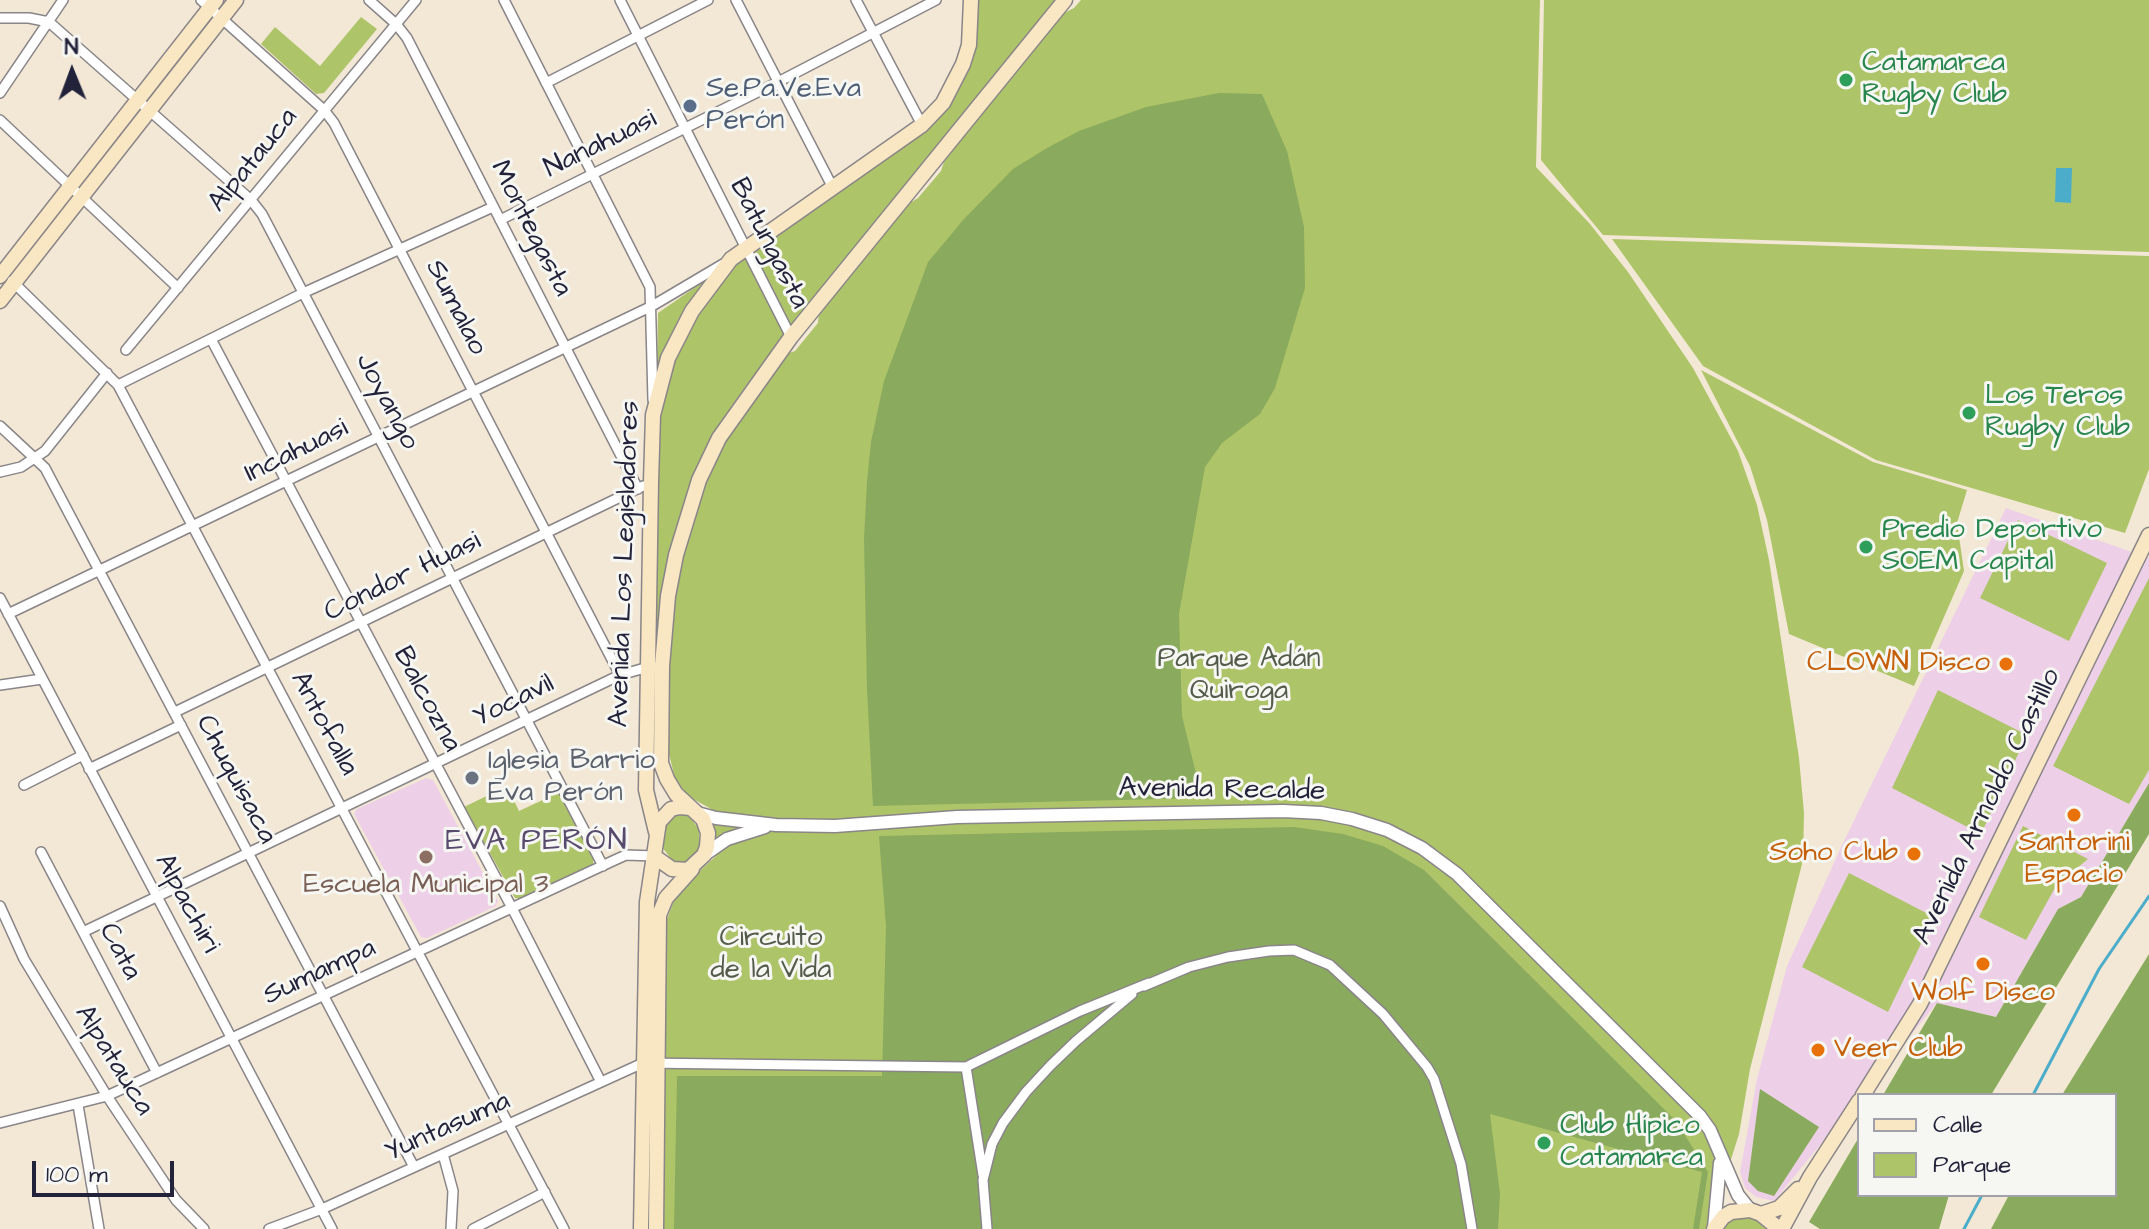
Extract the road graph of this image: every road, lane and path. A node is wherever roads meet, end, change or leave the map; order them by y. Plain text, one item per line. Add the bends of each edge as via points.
1 (63, 0) edge
2 (236, 0) edge
3 (369, 0) edge
4 (416, 0) edge
5 (504, 0) edge
6 (620, 0) edge
7 (708, 0) edge
8 (736, 0) edge
9 (856, 0) edge
10 (936, 0) edge
11 (971, 0) edge
12 (1065, 0) edge
13 (212, 7) edge
14 (0, 18) edge
15 (49, 22) junction
16 (396, 24) junction
17 (873, 33) junction
18 (638, 36) junction
19 (778, 82) junction
20 (546, 83) junction
21 (0, 93) edge
22 (138, 100) junction
23 (150, 110) junction
24 (324, 110) junction
25 (0, 120) edge
26 (922, 125) junction
27 (685, 128) junction
28 (593, 174) junction
29 (70, 186) junction
30 (832, 186) junction
31 (81, 197) junction
32 (251, 200) junction
33 (493, 207) junction
34 (500, 220) junction
35 (745, 247) junction
36 (399, 249) junction
37 (731, 259) junction
38 (4, 276) edge
39 (178, 288) junction
40 (303, 293) junction
41 (0, 301) edge
42 (652, 306) junction
43 (791, 337) junction
44 (211, 339) junction
45 (565, 348) junction
46 (126, 350) dead end
47 (107, 373) junction
48 (118, 385) junction
49 (473, 392) junction
50 (653, 415) junction
51 (0, 426) edge
52 (379, 437) junction
53 (35, 460) junction
54 (0, 472) edge
55 (286, 482) junction
56 (644, 486) junction
57 (193, 526) junction
58 (546, 533) junction
59 (2149, 535) edge
60 (100, 570) junction
61 (453, 578) junction
62 (0, 598) edge
63 (8, 614) junction
64 (361, 623) junction
65 (655, 666) junction
66 (268, 667) junction
67 (620, 675) junction
68 (42, 679) junction
69 (0, 685) edge
70 (175, 712) junction
71 (527, 720) junction
72 (181, 725) junction
73 (83, 755) junction
74 (435, 764) junction
75 (89, 769) junction
76 (24, 785) dead end
77 (343, 808) junction
78 (694, 810) junction
79 (776, 825) junction
80 (656, 832) junction
81 (41, 852) dead end
82 (249, 853) junction
83 (704, 855) junction
84 (655, 857) junction
85 (603, 866) junction
86 (693, 868) junction
87 (157, 897) junction
88 (0, 906) edge
89 (512, 908) junction
90 (83, 932) junction
91 (418, 952) junction
92 (1149, 983) junction
93 (324, 996) junction
94 (232, 1039) junction
95 (650, 1063) junction
96 (966, 1067) junction
97 (157, 1073) junction
98 (601, 1082) junction
99 (1864, 1093) edge
100 (107, 1096) junction
101 (1857, 1104) edge
102 (78, 1105) junction
103 (0, 1123) edge
104 (510, 1124) junction
105 (443, 1154) junction
106 (1720, 1156) junction
107 (414, 1167) junction
108 (1810, 1177) junction
109 (983, 1180) junction
110 (545, 1192) junction
111 (322, 1209) junction
112 (1755, 1212) junction
113 (99, 1229) edge
114 (204, 1229) edge
115 (269, 1229) edge
116 (332, 1229) edge
117 (451, 1229) edge
118 (473, 1229) edge
119 (564, 1229) edge
120 (641, 1229) edge
121 (656, 1229) edge
122 (987, 1229) edge
123 (1472, 1229) edge
124 (1714, 1229) edge
125 (1781, 1229) edge

1 - 15 street
2 - 13 main road
3 - 16 street, Montegasta
4 - 16 street, Alpatauca
5 - 20 street
6 - 18 street, Batungasta
7 - 18 street
8 - 19 street
9 - 17 street
10 - 17 street, Nanahuasi
11 - 26 main road, Avenida Los Legisladores via 963,64 943,103
12 - 43 main road, Avenida Los Legisladores
13 - 22 main road
13 - 23 main road
13 - 24 street, Sumalao
14 - 15 street
15 - 21 street
15 - 22 street, Joyango
16 - 24 street, Alpatauca
16 - 33 street, Montegasta
17 - 19 street, Nanahuasi
17 - 26 street
18 - 20 street
18 - 27 street, Batungasta
19 - 27 street, Nanahuasi
19 - 30 street
20 - 28 street
22 - 23 street, Joyango
22 - 29 main road
23 - 31 main road
23 - 32 street, Joyango
24 - 32 street, Alpatauca
24 - 36 street, Sumalao
25 - 29 street
26 - 30 main road, Avenida Los Legisladores
27 - 28 street, Nanahuasi
27 - 35 street, Batungasta
28 - 34 street, Nanahuasi
28 - 42 street via 650,287
29 - 31 street
29 - 38 main road
30 - 35 main road, Avenida Los Legisladores
31 - 38 main road
31 - 39 street
32 - 39 street, Alpatauca
32 - 40 street, Joyango
33 - 34 street, Montegasta
33 - 36 street
34 - 45 street, Montegasta
35 - 37 main road, Avenida Los Legisladores
35 - 43 street, Batungasta
36 - 40 street
36 - 49 street, Sumalao
37 - 42 street, Incahuasi
37 - 50 main road, Avenida Los Legisladores via 678,336
38 - 41 main road
38 - 47 street, Antofalla
39 - 46 street, Alpatauca
40 - 44 street
40 - 52 street, Joyango
42 - 45 street, Incahuasi
42 - 50 street
43 - 65 main road, Avenida Los Legisladores via 735,413 699,480 676,555
44 - 48 street
44 - 55 street, Balcozna
45 - 49 street, Incahuasi
45 - 56 street, Montegasta
47 - 48 street, Antofalla
47 - 53 street
48 - 57 street, Antofalla
49 - 52 street, Incahuasi
49 - 58 street, Sumalao
50 - 56 main road, Avenida Los Legisladores
51 - 53 street, Chuquisaca
52 - 55 street, Incahuasi
52 - 61 street, Joyango
53 - 54 street
53 - 60 street, Chuquisaca via 45,468
55 - 57 street, Incahuasi
55 - 64 street, Balcozna
56 - 58 street, Condor Huasi
56 - 65 main road, Avenida Los Legisladores
57 - 60 street, Incahuasi
57 - 66 street, Antofalla
58 - 61 street, Condor Huasi
58 - 67 street, Sumalao
59 - 99 main road, Avenida Arnoldo Castillo via 1920,1004
60 - 63 street, Incahuasi
60 - 70 street, Chuquisaca
61 - 64 street, Condor Huasi
61 - 71 street, Joyango
62 - 63 street, Alpachiri
63 - 68 street, Alpachiri
64 - 66 street, Condor Huasi
64 - 74 street, Balcozna
65 - 67 street, Yocavil
65 - 78 main road, Avenida Los Legisladores via 661,763 671,787
65 - 80 main road, Avenida Los Legisladores via 646,790
66 - 70 street, Condor Huasi
66 - 77 street, Antofalla
67 - 71 street, Yocavil
68 - 69 street
68 - 73 street, Alpachiri
70 - 72 street, Chuquisaca
71 - 74 street, Yocavil
71 - 85 street, Joyango
72 - 75 street
72 - 82 street, Chuquisaca
73 - 75 street, Alpachiri
73 - 76 street
74 - 77 street, Yocavil
74 - 89 street, Balcozna
75 - 87 street, Alpachiri
77 - 82 street, Yocavil
77 - 91 street, Antofalla
78 - 79 street, Avenida Recalde
78 - 80 main road via 676,807 667,812
78 - 83 main road via 708,833
79 - 83 street, Avenida Recalde via 737,835
79 - 106 street, Avenida Recalde via 1283,811 1352,819 1387,830 1457,874 1700,1116
80 - 84 main road
81 - 90 street, Cata
82 - 87 street, Yocavil
82 - 93 street, Chuquisaca
83 - 86 main road
84 - 85 street, Sumampa via 626,855
84 - 86 main road via 677,870
84 - 95 main road via 647,902
85 - 89 street, Sumampa
86 - 95 main road via 666,898 659,915
87 - 90 street, Yocavil
87 - 94 street, Alpachiri
88 - 100 street, Alpatauca via 24,959
89 - 91 street, Sumampa
89 - 98 street, Balcozna
90 - 97 street, Cata
91 - 93 street, Sumampa
91 - 104 street, Antofalla
92 - 96 street
92 - 109 street via 1076,1041 1026,1092 992,1144
92 - 123 street via 1215,960 1269,951 1294,950 1330,965 1383,1014 1434,1079 1461,1164
93 - 94 street, Sumampa
93 - 107 street, Chuquisaca
94 - 97 street, Sumampa
94 - 111 street, Alpachiri
95 - 96 street
95 - 98 street, Yuntasuma
95 - 120 main road
95 - 121 main road
96 - 109 street
97 - 100 street, Sumampa
98 - 104 street, Yuntasuma
100 - 102 street, Sumampa
100 - 114 street, Alpatauca via 176,1200
101 - 108 main road
102 - 103 street, Sumampa
102 - 113 street
104 - 105 street, Yuntasuma
104 - 110 street, Antofalla
105 - 107 street, Yuntasuma
105 - 117 street via 453,1191
106 - 112 street, Avenida Recalde via 1738,1195
106 - 124 street, Avenida Recalde
107 - 111 street, Yuntasuma
108 - 112 main road via 1779,1208
108 - 125 main road
109 - 122 street
110 - 118 street
110 - 119 street, Antofalla
111 - 115 street, Yuntasuma
111 - 116 street, Alpachiri
112 - 124 main road via 1731,1212
112 - 125 main road

